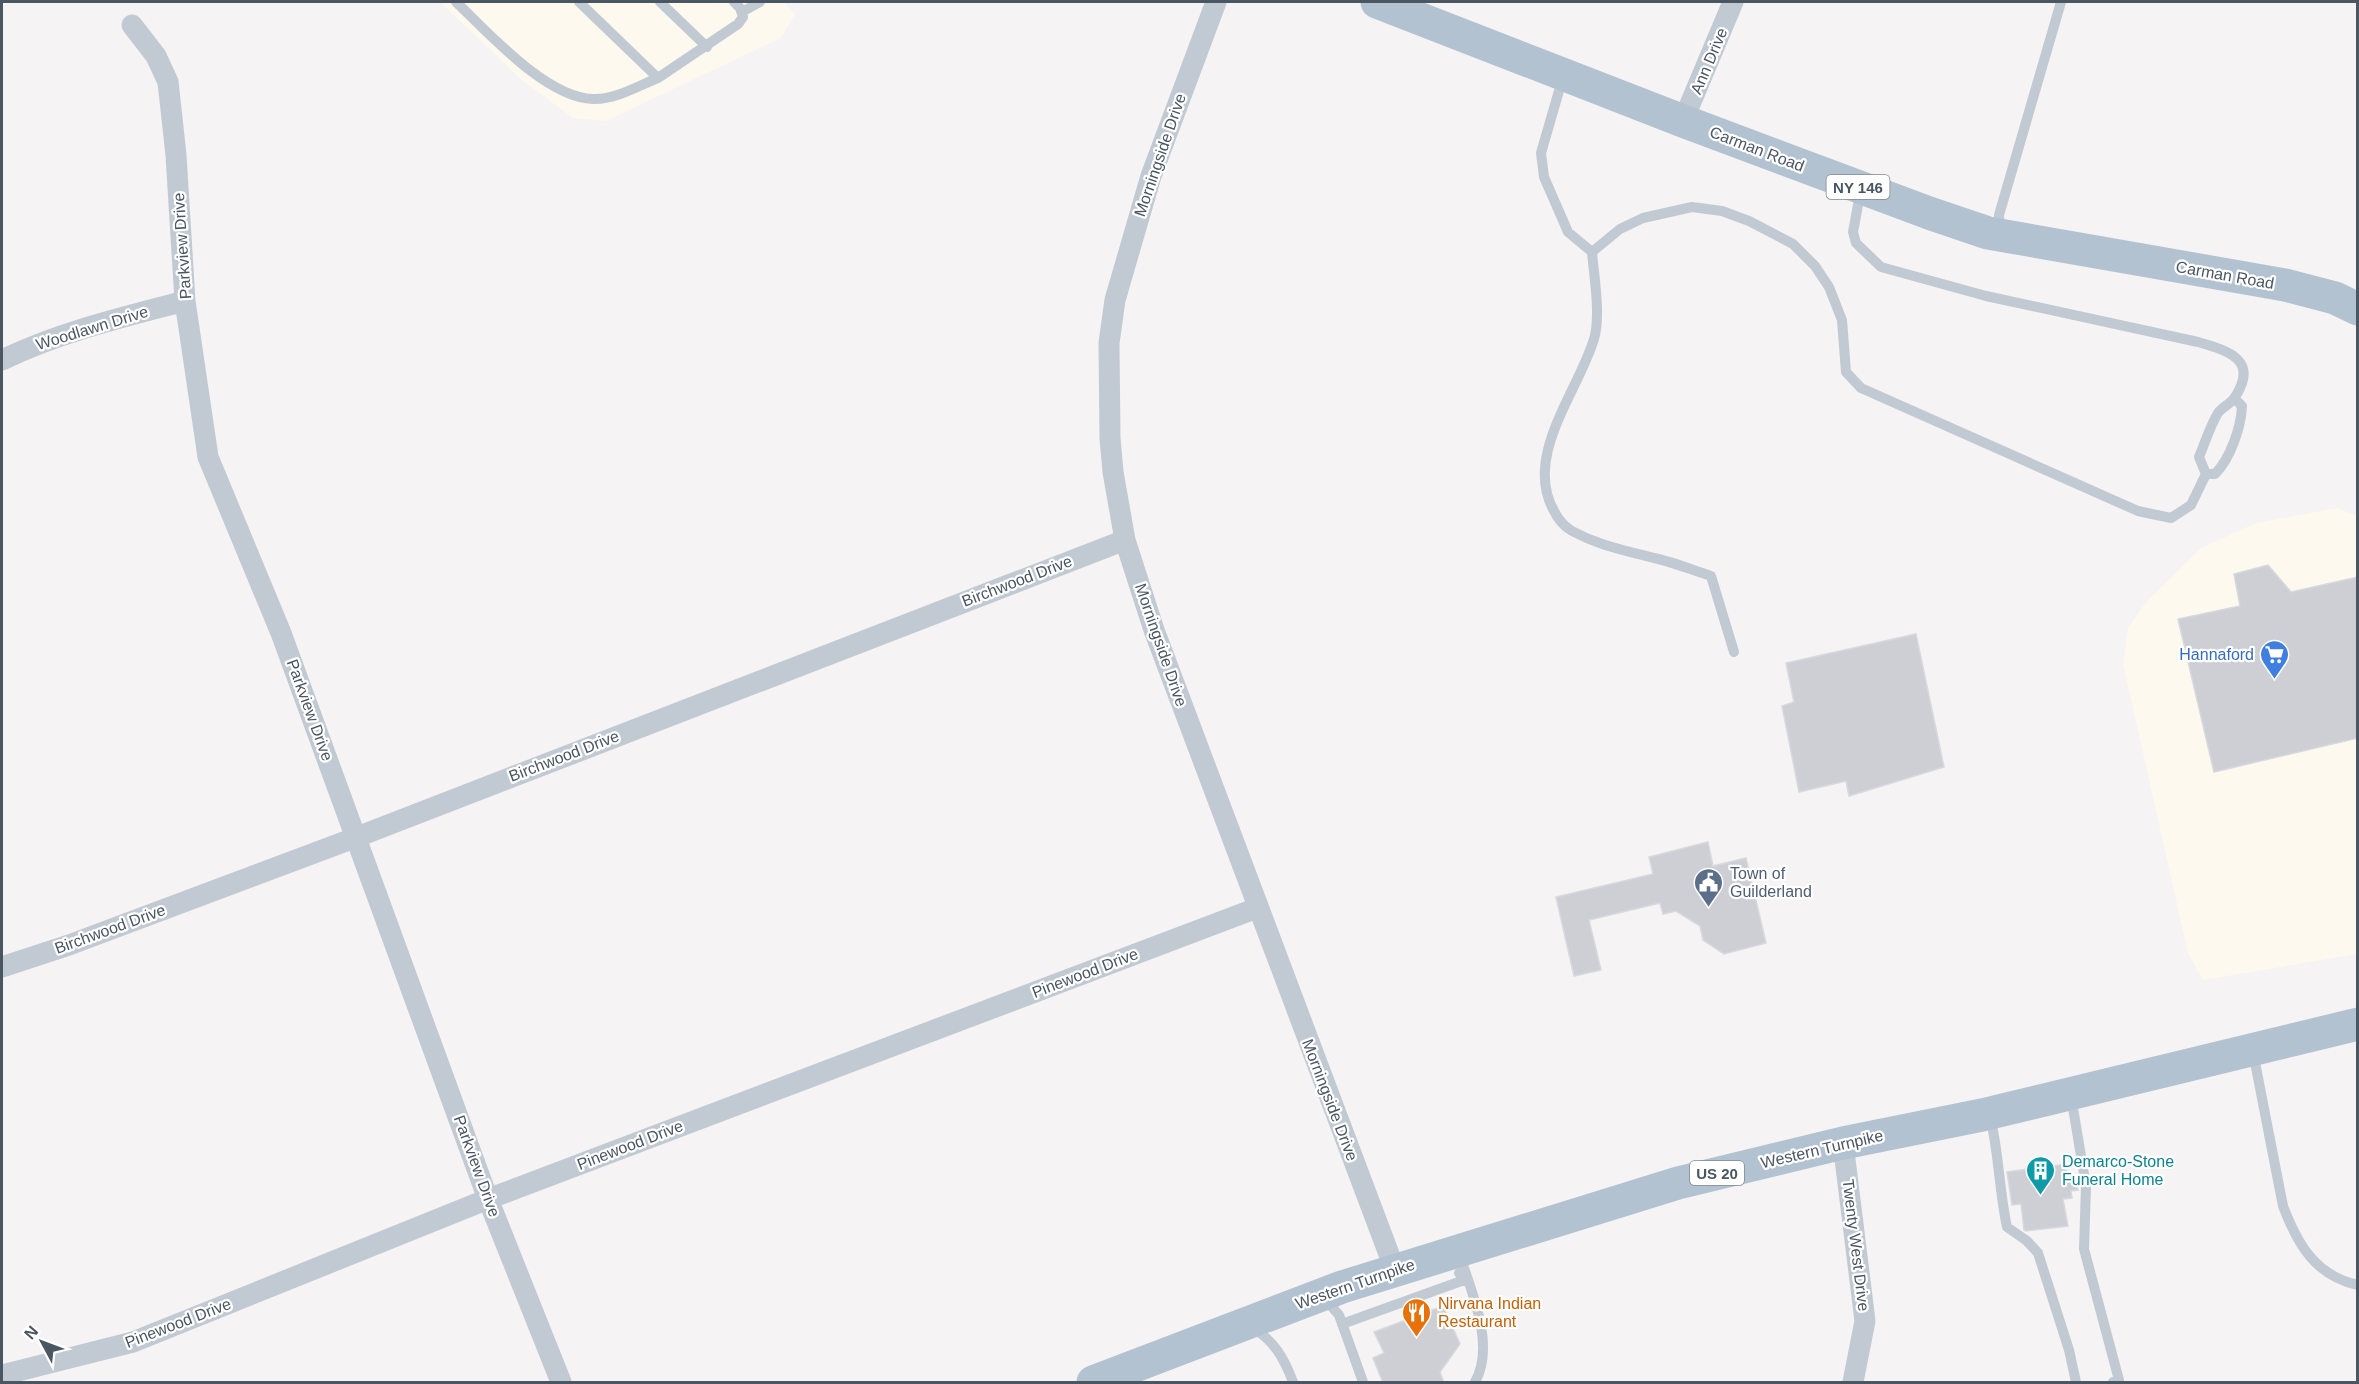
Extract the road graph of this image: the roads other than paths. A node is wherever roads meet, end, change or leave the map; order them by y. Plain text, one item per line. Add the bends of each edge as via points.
1 (456, 2) edge
2 (579, 2) edge
3 (660, 2) edge
4 (734, 2) edge
5 (760, 2) edge
6 (1216, 2) edge
7 (1377, 2) edge
8 (1733, 2) edge
9 (2061, 2) edge
10 (742, 12) junction
11 (132, 25) dead end
12 (707, 47) junction
13 (1564, 74) junction
14 (658, 78) junction
15 (1683, 120) junction
16 (1865, 189) junction
17 (2001, 235) junction
18 (1592, 252) junction
19 (185, 301) junction
20 (2358, 309) edge
21 (2, 360) edge
22 (2235, 399) junction
23 (2206, 474) junction
24 (1125, 540) junction
25 (1734, 652) dead end
26 (357, 837) junction
27 (1257, 908) junction
28 (2, 967) edge
29 (2358, 1024) edge
30 (2253, 1048) junction
31 (2071, 1093) junction
32 (1989, 1113) junction
33 (1843, 1143) junction
34 (488, 1199) junction
35 (1461, 1267) junction
36 (1395, 1270) junction
37 (2358, 1285) edge
38 (1321, 1295) junction
39 (1246, 1324) junction
40 (1342, 1324) junction
41 (2, 1375) edge
42 (561, 1383) edge
43 (1093, 1383) edge
44 (1293, 1383) edge
45 (1363, 1383) edge
46 (1475, 1383) edge
47 (1853, 1383) edge
48 (2076, 1383) edge
49 (2113, 1383) edge

1 - 14 lane via 525,67 559,89 590,99 608,98
2 - 14 lane
3 - 12 lane
4 - 10 lane
5 - 10 lane
6 - 24 street, Morningside Drive via 1151,176 1115,300 1108,361 1110,438
7 - 13 main road, Carman Road / NY 146
8 - 15 street, Ann Drive
9 - 17 lane via 1999,215
10 - 12 lane via 738,24
11 - 19 street, Parkview Drive via 156,56 168,82
12 - 14 lane
13 - 15 main road, Carman Road / NY 146
13 - 18 lane via 1541,153 1544,177 1568,232
15 - 16 main road, Carman Road / NY 146
16 - 17 main road, Carman Road / NY 146
16 - 22 lane via 1857,205 1853,232 1862,250 1881,267 1986,296 2220,349 2243,365 2244,376
17 - 20 main road, Carman Road / NY 146 via 2285,285 2335,298
18 - 23 lane via 1620,229 1643,218 1692,207 1749,220 1793,244 1815,266 1829,287 1842,320 1846,372 1861,388 2138,511 2171,518 2191,505
18 - 25 lane via 1594,338 1553,436 1543,486 1559,521 1570,530 1616,550 1711,576
19 - 21 street, Woodlawn Drive via 101,322
19 - 26 street, Parkview Drive via 208,457 281,633
22 - 23 lane via 2219,412 2199,457
22 - 23 lane via 2242,406 2242,419 2223,466 2215,474
24 - 26 street, Birchwood Drive
24 - 27 street, Morningside Drive via 1154,630
26 - 28 street, Birchwood Drive
26 - 34 street, Parkview Drive
27 - 34 street, Pinewood Drive
27 - 36 street, Morningside Drive
29 - 30 main road, Western Turnpike / US 20
30 - 31 main road, Western Turnpike / US 20
30 - 37 lane via 2283,1206 2292,1229 2313,1262 2329,1274
31 - 32 main road, Western Turnpike / US 20
31 - 49 lane via 2086,1186 2084,1249 2119,1380
32 - 33 main road, Western Turnpike / US 20
32 - 48 lane via 1997,1144 2007,1227 2037,1253
33 - 35 main road, Western Turnpike / US 20 via 1678,1183
33 - 47 street, Twenty West Drive via 1865,1321
34 - 41 street, Pinewood Drive via 133,1342
34 - 42 street, Parkview Drive
35 - 36 main road, Western Turnpike / US 20
35 - 40 lane
35 - 46 lane via 1479,1318 1483,1369
36 - 38 main road, Western Turnpike / US 20
38 - 39 main road, Western Turnpike / US 20
38 - 40 lane
39 - 43 main road, Western Turnpike / US 20
39 - 44 lane via 1272,1342
40 - 45 lane

